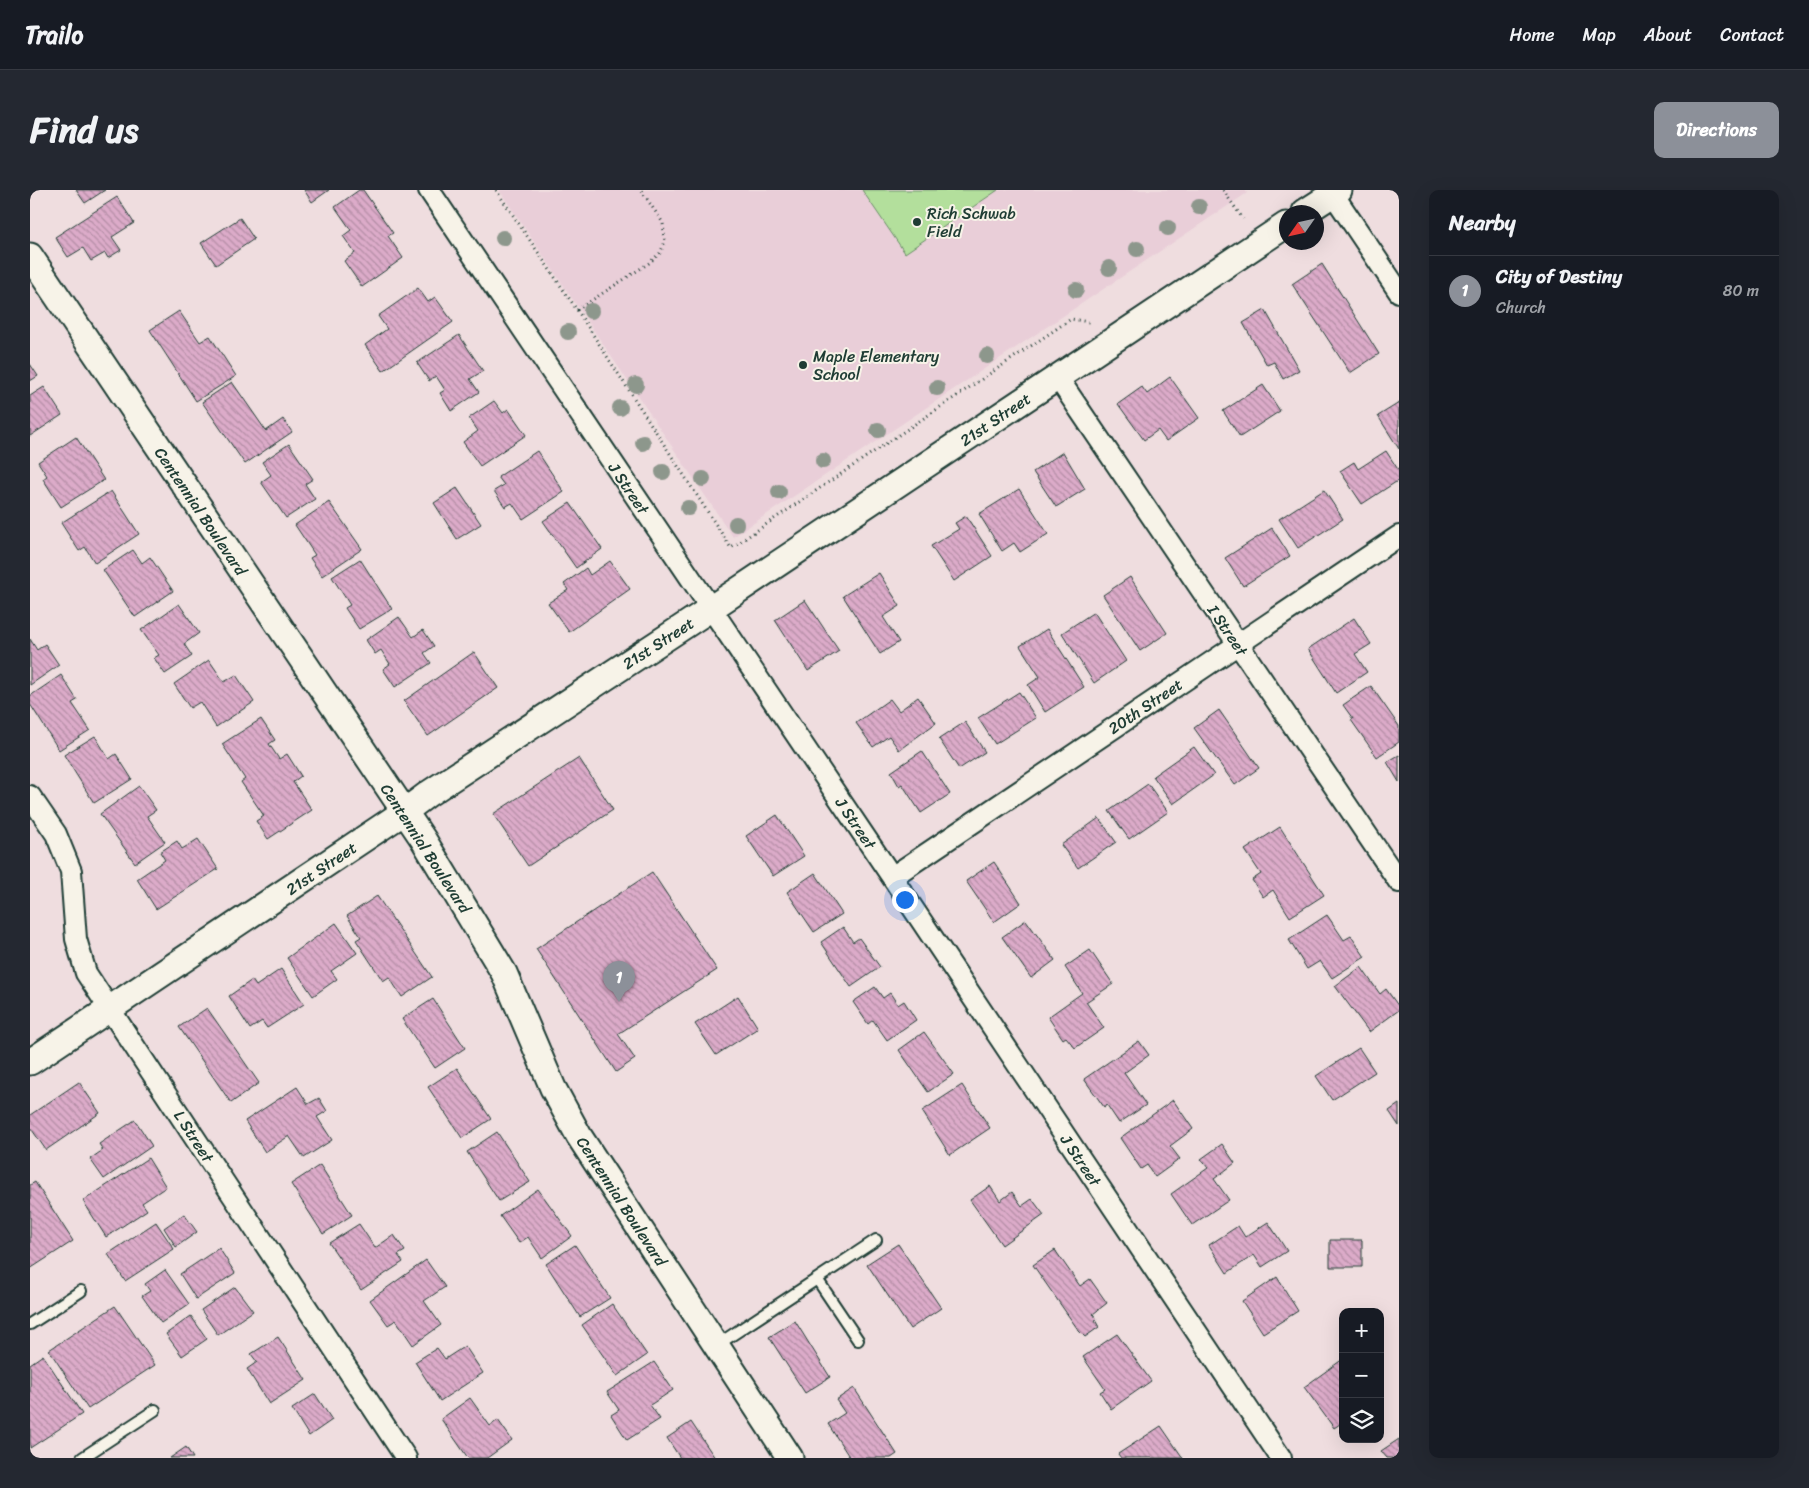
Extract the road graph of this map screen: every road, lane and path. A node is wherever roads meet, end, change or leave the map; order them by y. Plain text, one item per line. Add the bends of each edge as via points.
1 (429, 190) edge
2 (496, 190) edge
3 (641, 190) edge
4 (1223, 190) edge
5 (1336, 192) edge
6 (1316, 205) edge
7 (1243, 219) dead end
8 (1279, 230) edge
9 (30, 256) edge
10 (1399, 292) edge
11 (577, 310) junction
12 (1089, 322) dead end
13 (1058, 378) junction
14 (1399, 536) edge
15 (710, 609) junction
16 (1238, 644) junction
17 (30, 796) edge
18 (404, 812) junction
19 (892, 877) junction
20 (1399, 882) edge
21 (110, 1009) junction
22 (30, 1062) edge
23 (876, 1240) dead end
24 (817, 1279) junction
25 (81, 1291) dead end
26 (30, 1324) edge
27 (858, 1340) dead end
28 (716, 1346) junction
29 (155, 1410) dead end
30 (82, 1458) edge
31 (406, 1458) edge
32 (790, 1458) edge
33 (1281, 1458) edge

1 - 15 street, J Street
2 - 11 path
3 - 11 path via 663,223 665,242 660,253
4 - 7 path
5 - 6 street
5 - 10 street
8 - 13 street, 21st Street
9 - 18 street, Centennial Boulevard
11 - 12 path via 730,548 1071,319
13 - 15 street, 21st Street
13 - 16 street, I Street
14 - 16 street, 20th Street
15 - 18 street, 21st Street
15 - 19 street, J Street
16 - 19 street, 20th Street
16 - 20 street, I Street
17 - 21 street, L Street via 56,834 71,871 76,939 86,972
18 - 21 street, 21st Street
18 - 28 street, Centennial Boulevard via 504,973 553,1088 579,1136
19 - 33 street, J Street
21 - 22 street, 21st Street
21 - 31 street, L Street
23 - 24 lane
24 - 27 lane
24 - 28 lane
25 - 26 lane
28 - 32 street, Centennial Boulevard
29 - 30 lane

